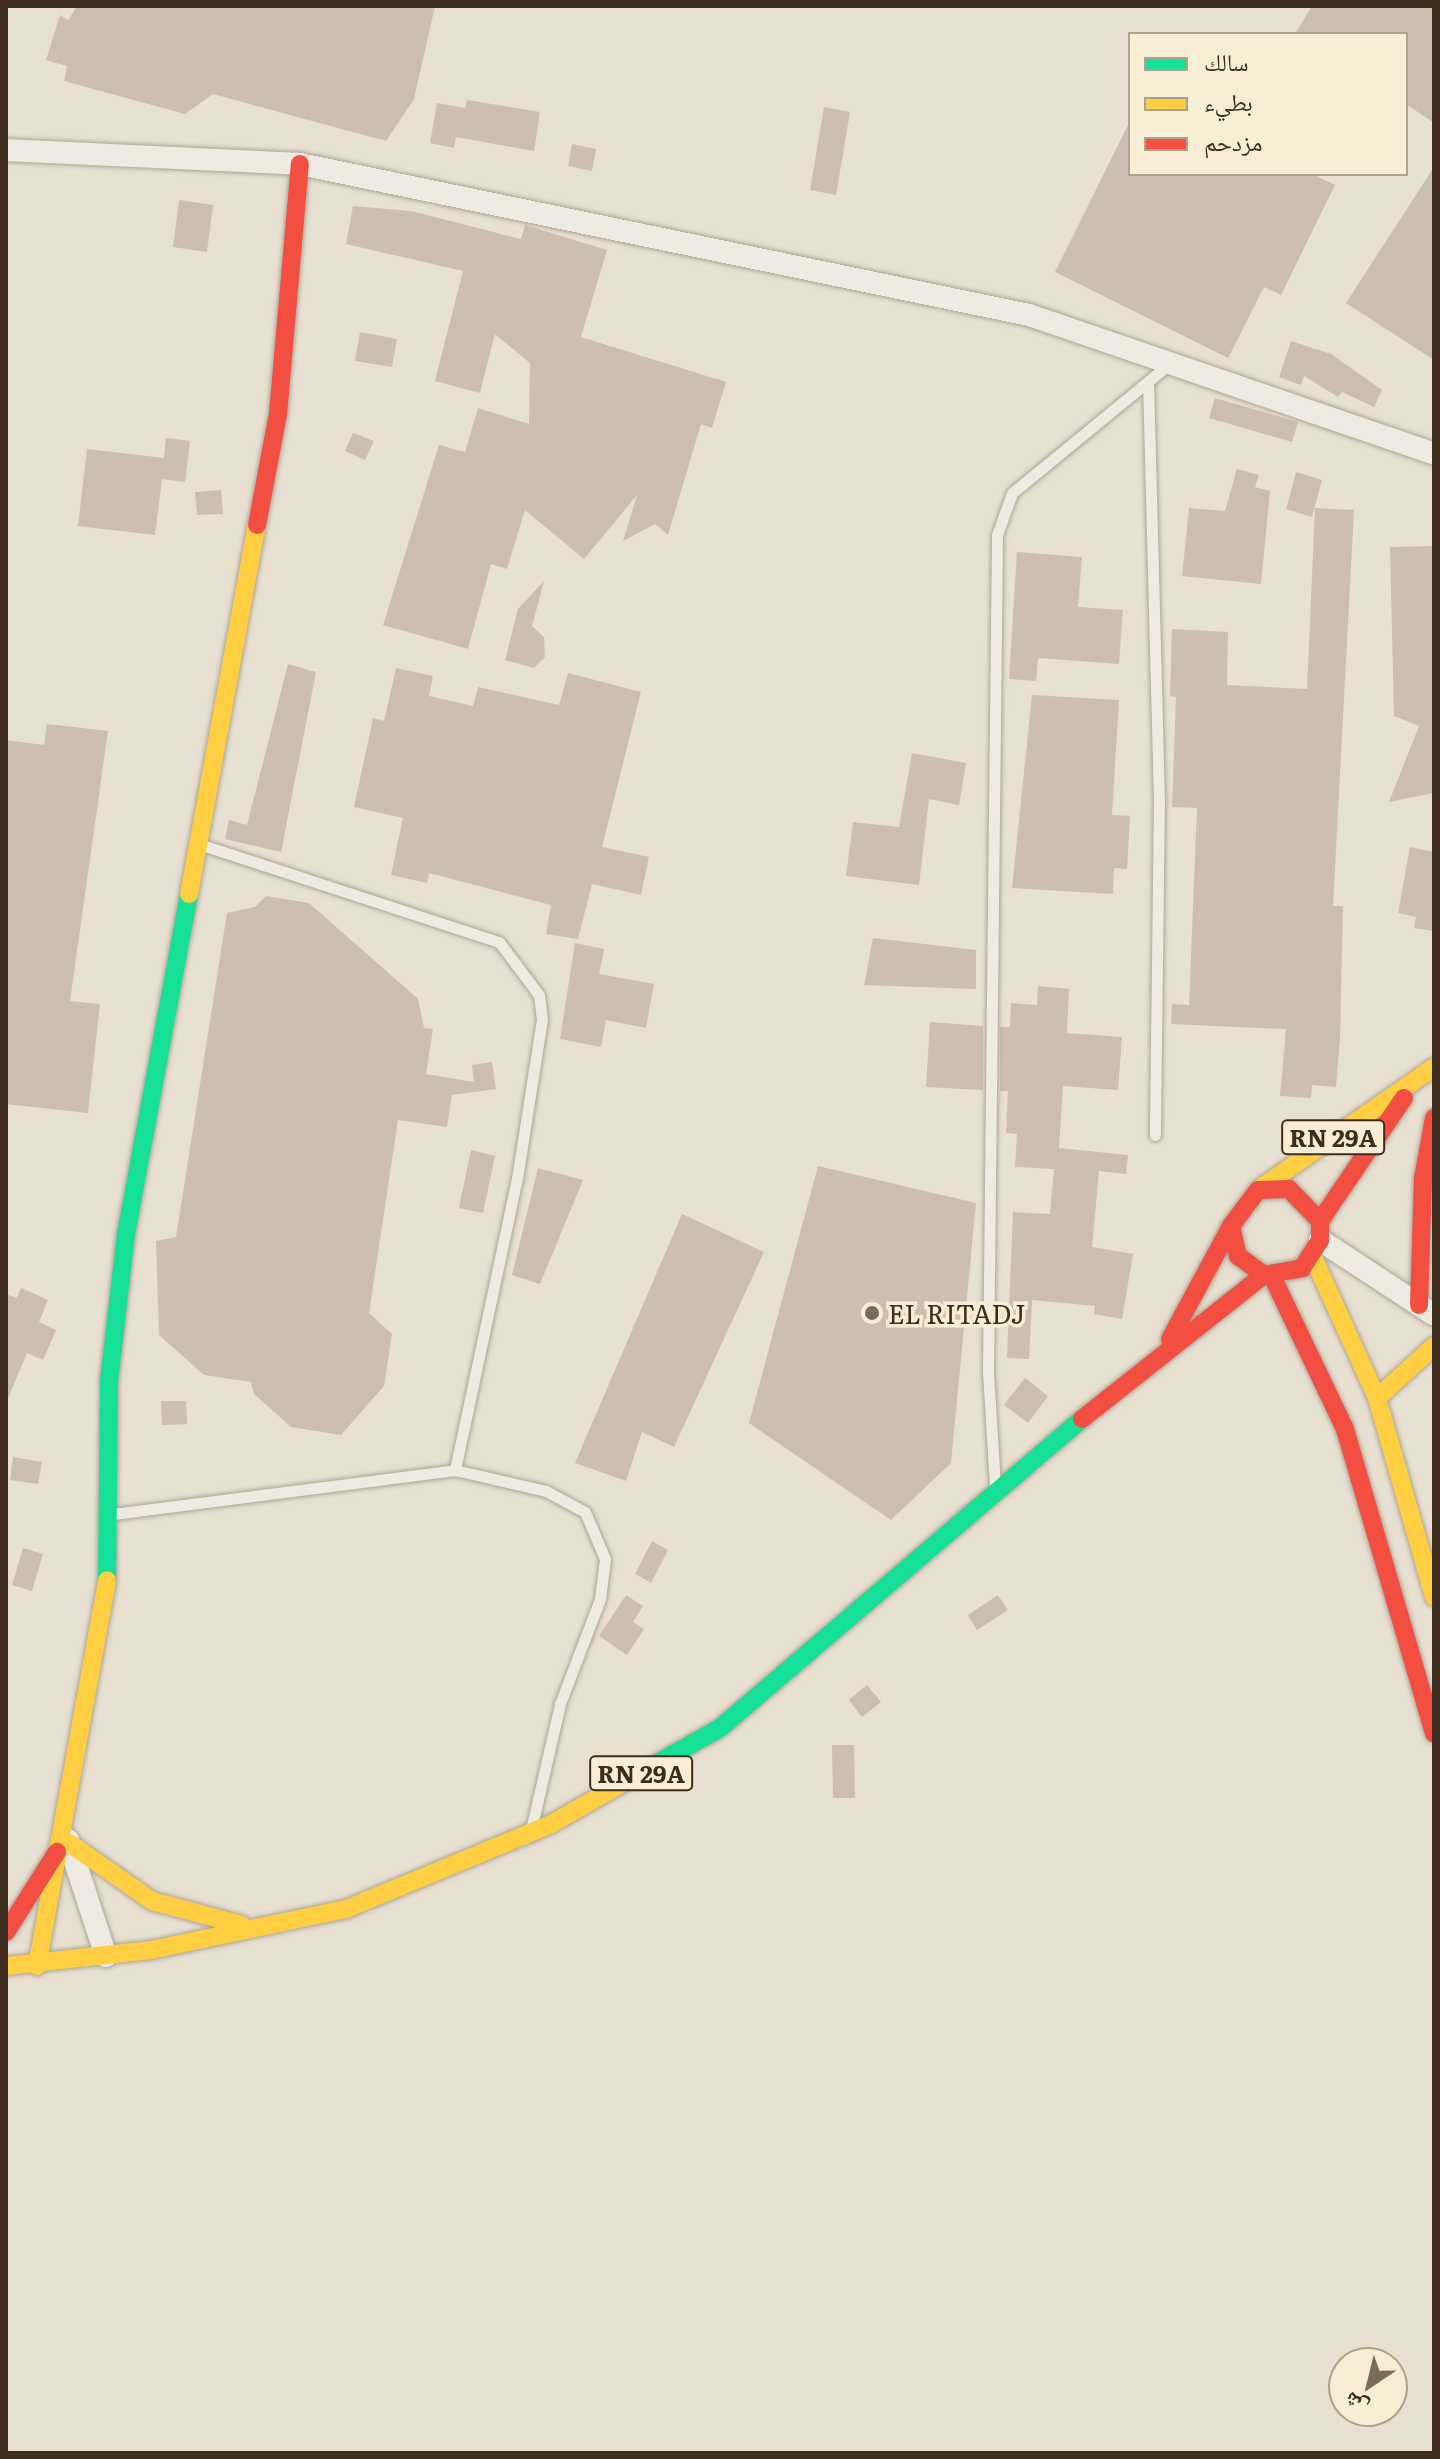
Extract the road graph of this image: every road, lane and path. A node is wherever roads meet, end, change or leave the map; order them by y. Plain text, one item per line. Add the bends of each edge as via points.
1 (6, 150) edge
2 (300, 164) junction
3 (1170, 363) junction
4 (1148, 381) junction
5 (1434, 454) edge
6 (201, 845) junction
7 (1434, 1067) edge
8 (1410, 1088) junction
9 (1434, 1118) edge
10 (1155, 1135) dead end
11 (1258, 1190) junction
12 (1231, 1226) junction
13 (1318, 1239) junction
14 (1268, 1276) junction
15 (1426, 1310) edge
16 (1434, 1346) edge
17 (1161, 1352) junction
18 (1377, 1398) junction
19 (455, 1470) junction
20 (996, 1495) junction
21 (110, 1515) junction
22 (1434, 1597) edge
23 (1434, 1733) edge
24 (530, 1833) junction
25 (64, 1840) junction
26 (254, 1928) junction
27 (6, 1932) edge
28 (106, 1956) junction
29 (6, 1966) edge
30 (37, 1966) junction

1 - 2 street
2 - 3 street via 1029,315
2 - 6 main road via 278,414
3 - 4 lane
3 - 5 street
4 - 10 lane via 1159,798
4 - 20 lane via 1012,493 997,535 988,1370
6 - 19 lane via 499,942 539,995 542,1019 517,1178
6 - 21 main road via 126,1234 109,1381
7 - 8 main road, RN 29A
8 - 11 main road, RN 29A
8 - 13 main road, RN 29A
9 - 15 main road via 1423,1178
11 - 12 main road
11 - 13 main road via 1289,1189
12 - 14 main road via 1238,1256
12 - 17 main road, RN 29A
13 - 14 main road via 1302,1268
13 - 15 street
13 - 18 main road
14 - 17 main road, RN 29A
14 - 23 main road via 1345,1429
16 - 18 main road
17 - 20 main road, RN 29A
18 - 22 main road
19 - 21 lane
19 - 24 lane via 546,1491 585,1512 605,1559 600,1599 560,1704
20 - 24 main road, RN 29A via 720,1728
21 - 25 main road via 102,1622
24 - 26 main road, RN 29A via 346,1909
25 - 26 main road via 152,1901
25 - 27 main road
25 - 28 street
25 - 30 main road
26 - 28 main road, RN 29A
28 - 30 main road, RN 29A
29 - 30 main road, RN 29A

